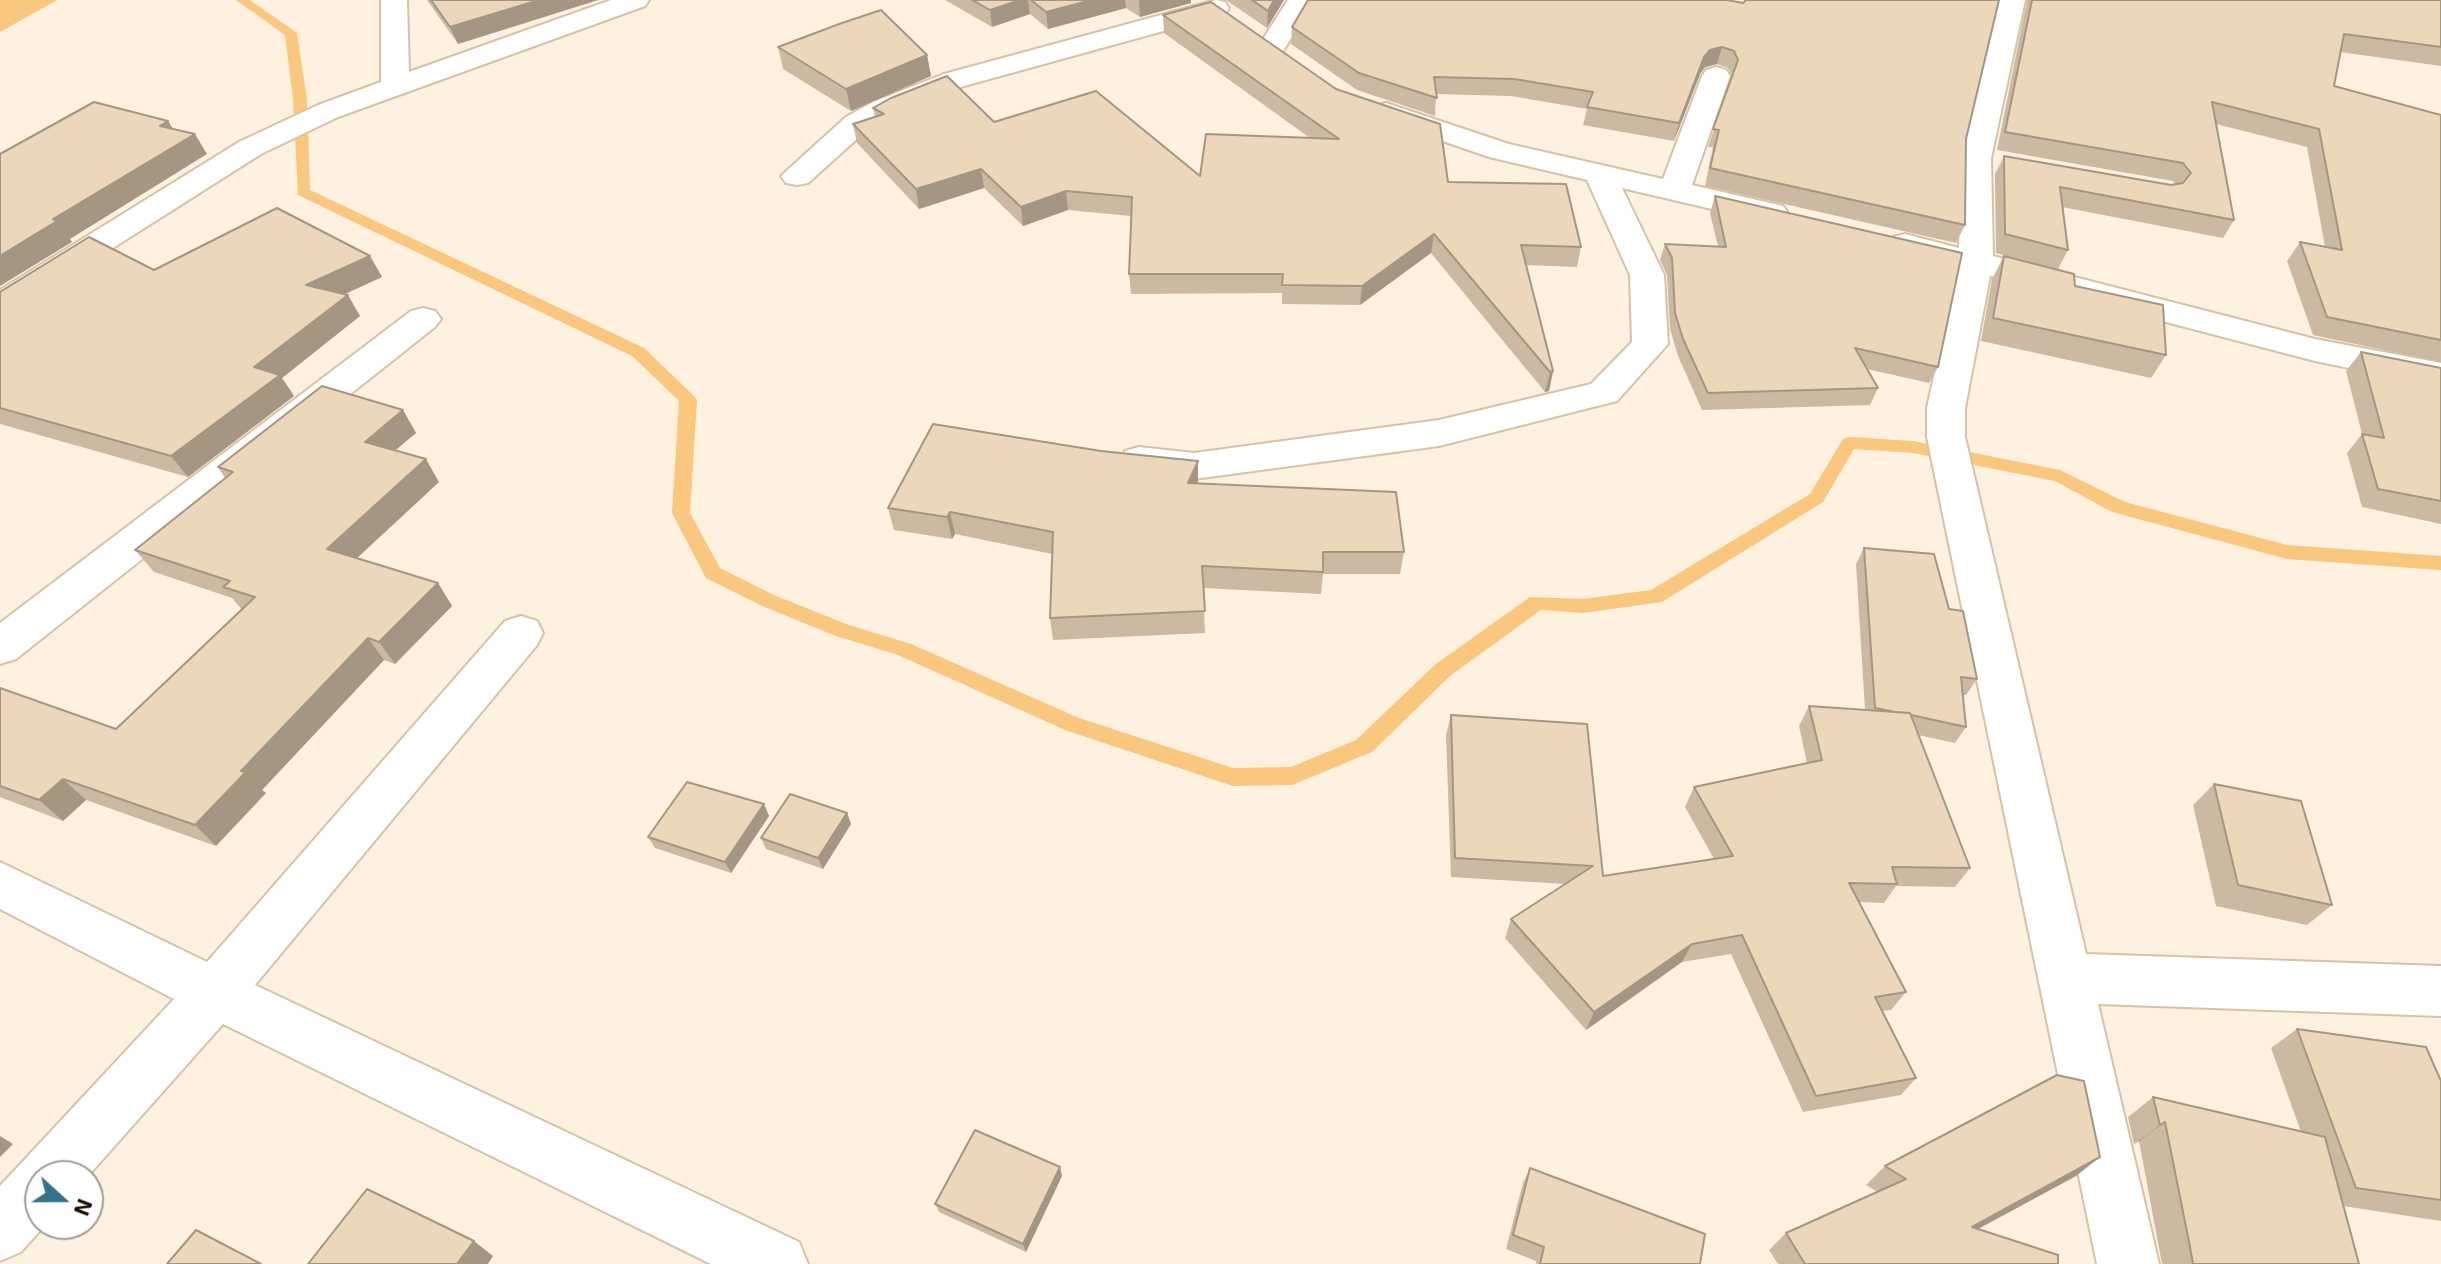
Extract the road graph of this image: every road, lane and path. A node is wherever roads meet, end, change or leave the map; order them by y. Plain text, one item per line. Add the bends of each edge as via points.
1 (394, 0) edge
2 (636, 0) edge
3 (1301, 0) edge
4 (2012, 0) edge
5 (1246, 29) edge
6 (1716, 76) dead end
7 (395, 85) junction
8 (1360, 104) edge
9 (1599, 173) junction
10 (797, 176) dead end
11 (1674, 190) junction
12 (1795, 218) edge
13 (1870, 236) edge
14 (1976, 261) junction
15 (0, 305) edge
16 (423, 319) dead end
17 (2441, 375) edge
18 (1103, 457) edge
19 (521, 633) dead end
20 (0, 647) edge
21 (0, 884) edge
22 (2067, 978) junction
23 (2441, 991) edge
24 (215, 993) junction
25 (64, 1160) edge
26 (24, 1204) edge
27 (0, 1231) edge
28 (737, 1256) edge
29 (2128, 1264) edge

1 - 7 street
2 - 7 street
3 - 5 street
4 - 14 street
5 - 10 street via 954,80 857,123
6 - 11 street
7 - 15 street via 250,148
8 - 9 street via 1500,151
9 - 11 street
9 - 18 street via 1647,275 1650,344 1604,393 1439,433 1194,466
11 - 12 street
13 - 14 street
14 - 17 street via 2315,350
14 - 22 street via 1946,408 1949,457
16 - 20 street
19 - 24 street
21 - 24 street
22 - 23 street
22 - 29 street
24 - 25 street
24 - 28 street
26 - 27 street

